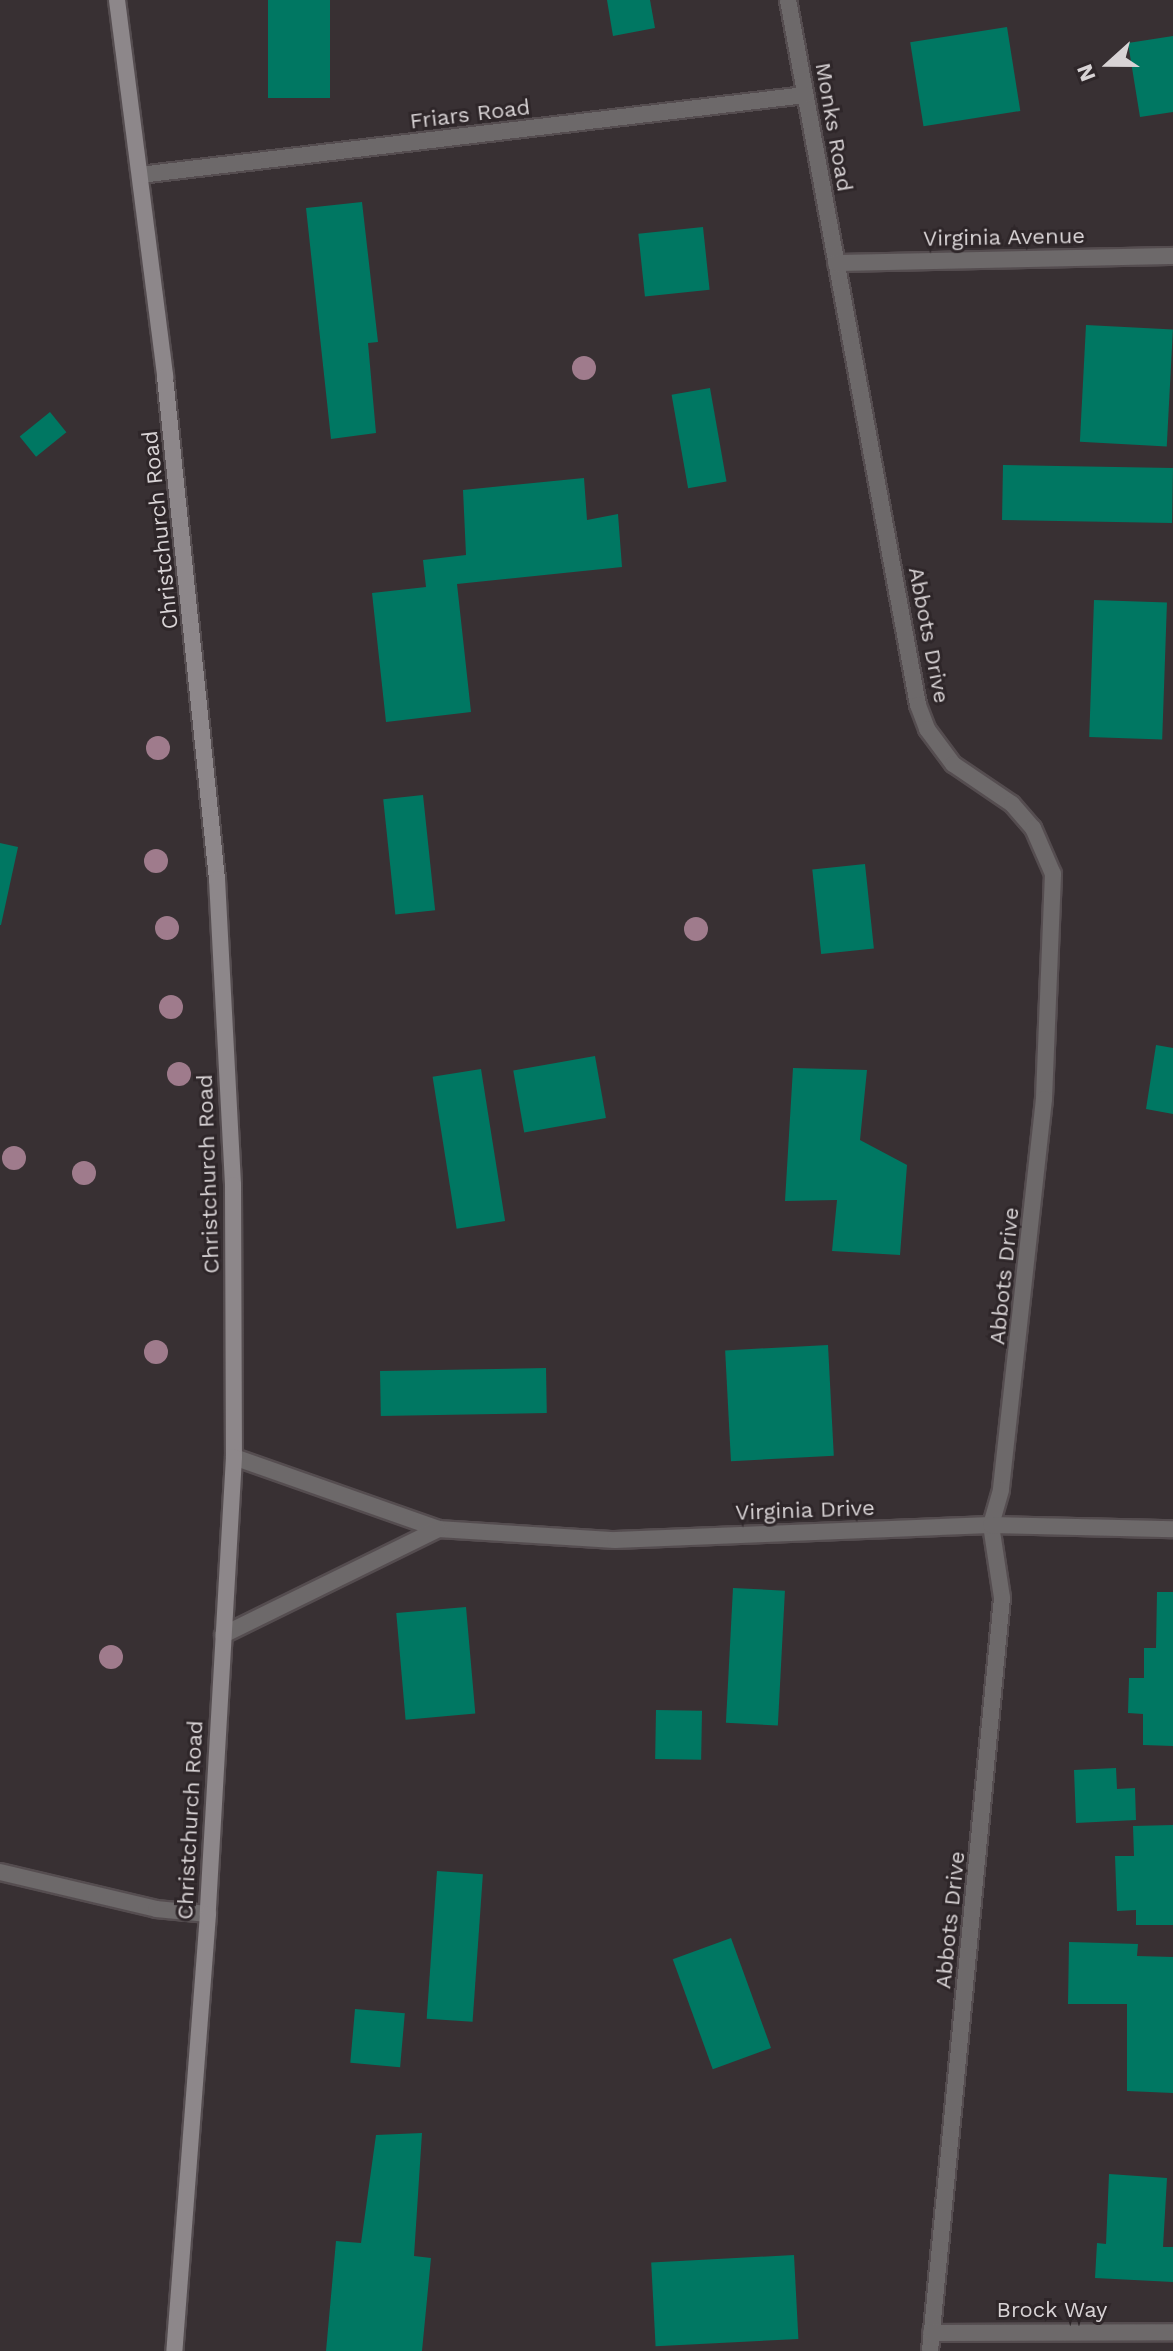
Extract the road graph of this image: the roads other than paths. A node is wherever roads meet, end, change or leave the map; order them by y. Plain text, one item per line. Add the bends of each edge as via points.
1 (117, 0) edge
2 (788, 0) edge
3 (805, 95) junction
4 (140, 175) junction
5 (1173, 256) edge
6 (836, 263) junction
7 (234, 1457) junction
8 (991, 1525) junction
9 (438, 1529) junction
10 (1173, 1529) edge
11 (223, 1635) junction
12 (0, 1872) edge
13 (208, 1914) junction
14 (1173, 2332) edge
15 (931, 2333) junction
16 (174, 2351) edge
17 (930, 2351) edge

1 - 4 main road, Christchurch Road
2 - 3 street, Monks Road
3 - 4 street, Friars Road
3 - 6 street, Monks Road
4 - 7 main road, Christchurch Road via 217,879 233,1185
5 - 6 street, Virginia Avenue
6 - 8 street, Abbots Drive via 918,705 927,729 947,756 1012,804 1033,828 1053,874 1044,1099 1001,1490
7 - 9 street, Virginia Drive
7 - 11 main road, Christchurch Road
8 - 9 street, Virginia Drive via 615,1540
8 - 10 street, Virginia Drive
8 - 15 street, Abbots Drive via 1002,1598
9 - 11 street, Virginia Drive
11 - 13 main road, Christchurch Road
12 - 13 street via 156,1909
13 - 16 main road, Christchurch Road
14 - 15 street, Brock Way
15 - 17 street, Abbots Drive

